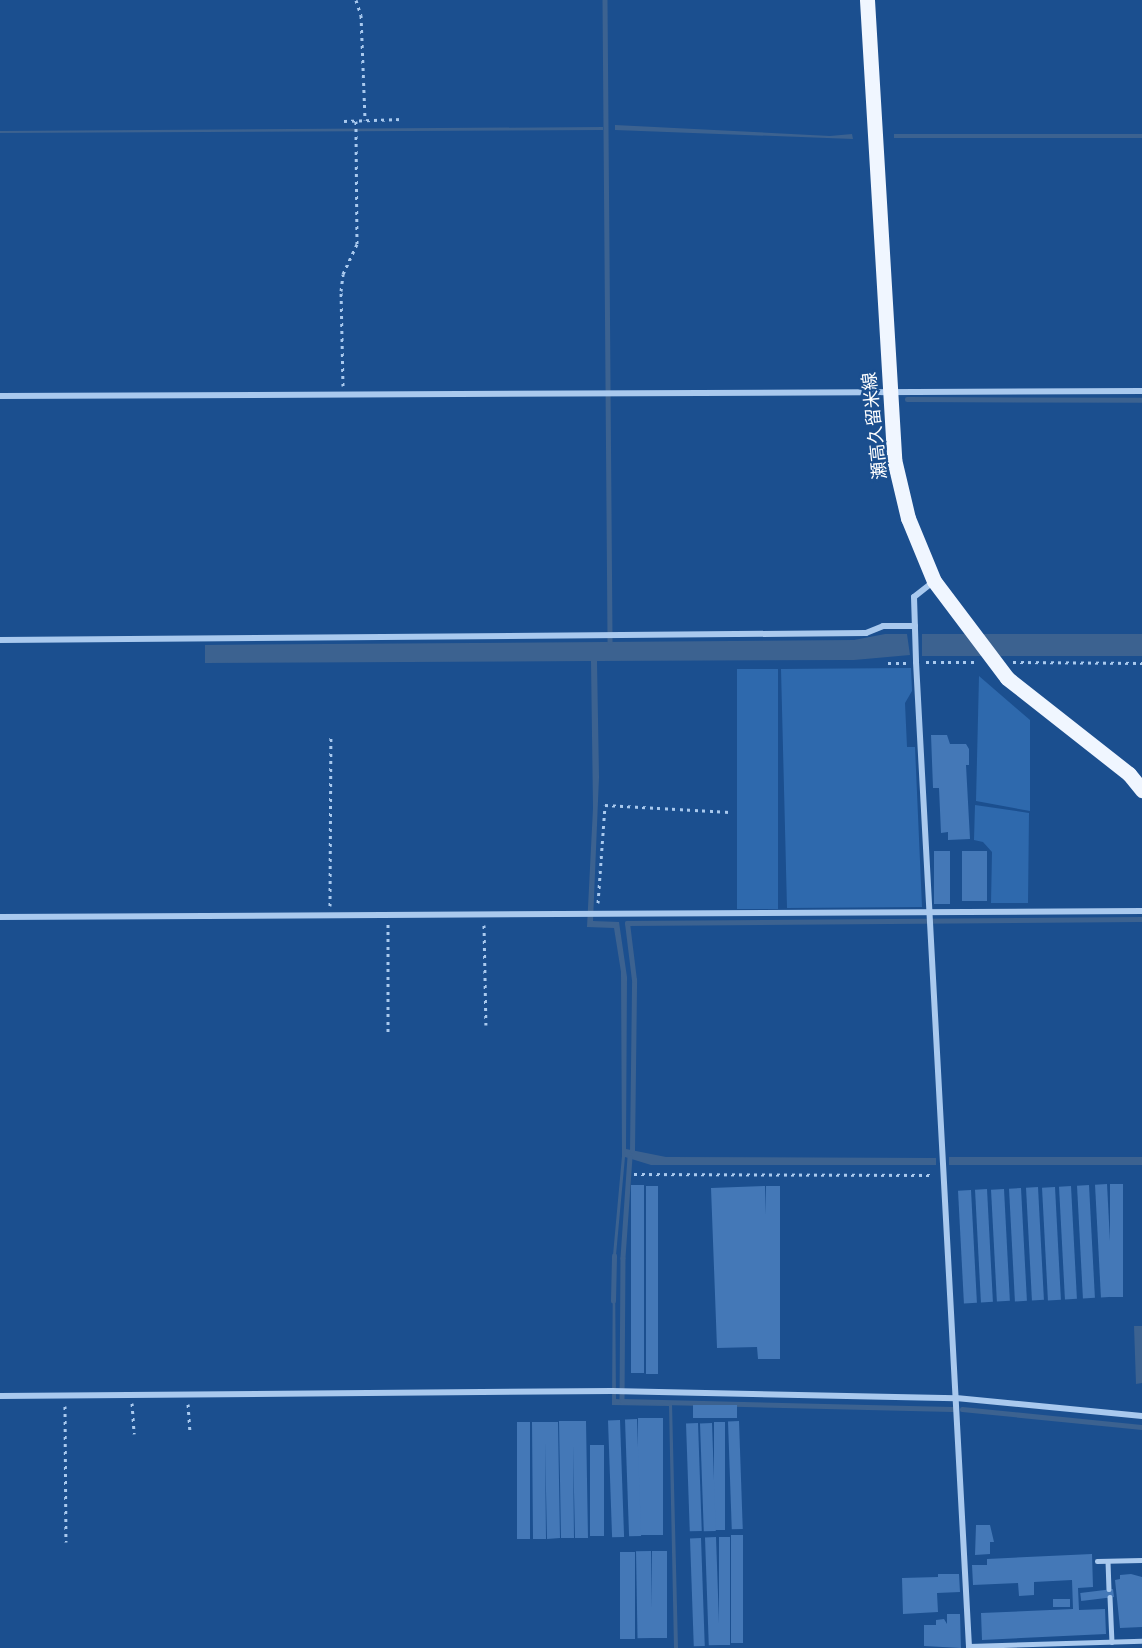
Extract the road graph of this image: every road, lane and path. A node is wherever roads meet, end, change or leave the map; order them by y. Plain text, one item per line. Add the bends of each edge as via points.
1 (356, 0) edge
2 (867, 0) edge
3 (402, 119) dead end
4 (365, 120) junction
5 (356, 121) junction
6 (344, 122) dead end
7 (889, 390) junction
8 (1142, 391) edge
9 (343, 393) junction
10 (0, 396) edge
11 (934, 581) junction
12 (915, 626) junction
13 (0, 640) edge
14 (331, 737) dead end
15 (1142, 790) edge
16 (730, 812) dead end
17 (1142, 911) edge
18 (930, 914) junction
19 (483, 915) junction
20 (597, 915) junction
21 (330, 916) junction
22 (389, 916) junction
23 (0, 917) edge
24 (486, 1025) dead end
25 (388, 1033) dead end
26 (634, 1174) dead end
27 (944, 1175) junction
28 (131, 1395) junction
29 (188, 1395) junction
30 (0, 1396) edge
31 (65, 1396) junction
32 (956, 1398) junction
33 (1142, 1416) edge
34 (190, 1432) dead end
35 (134, 1434) dead end
36 (66, 1542) dead end
37 (1142, 1560) edge
38 (1097, 1561) dead end
39 (1108, 1561) junction
40 (1109, 1589) dead end
41 (1110, 1597) dead end
42 (1142, 1641) edge
43 (1112, 1642) junction
44 (969, 1647) edge

1 - 4 path via 361,15
2 - 7 main road, 瀬高久留米線
3 - 4 path
4 - 5 path
5 - 6 path
5 - 9 path via 357,244 343,274 341,291
7 - 8 street
7 - 9 street
7 - 11 main road, 瀬高久留米線 via 894,459 908,518
9 - 10 street
11 - 12 street via 915,597
11 - 15 main road, 瀬高久留米線 via 1008,678 1129,774
12 - 13 street via 883,626 866,633
12 - 18 street
14 - 21 path
16 - 20 path via 605,805
17 - 18 street
18 - 20 street
18 - 27 street
19 - 20 street
19 - 22 street
19 - 24 path
21 - 22 street
21 - 23 street
22 - 25 path
26 - 27 path
27 - 32 street
28 - 29 street
28 - 31 street
28 - 35 path
29 - 32 street via 612,1391
29 - 34 path
30 - 31 street
31 - 36 path
32 - 33 street
32 - 44 street
37 - 39 lane
38 - 39 lane
39 - 40 lane
41 - 43 lane
42 - 43 lane
43 - 44 lane

